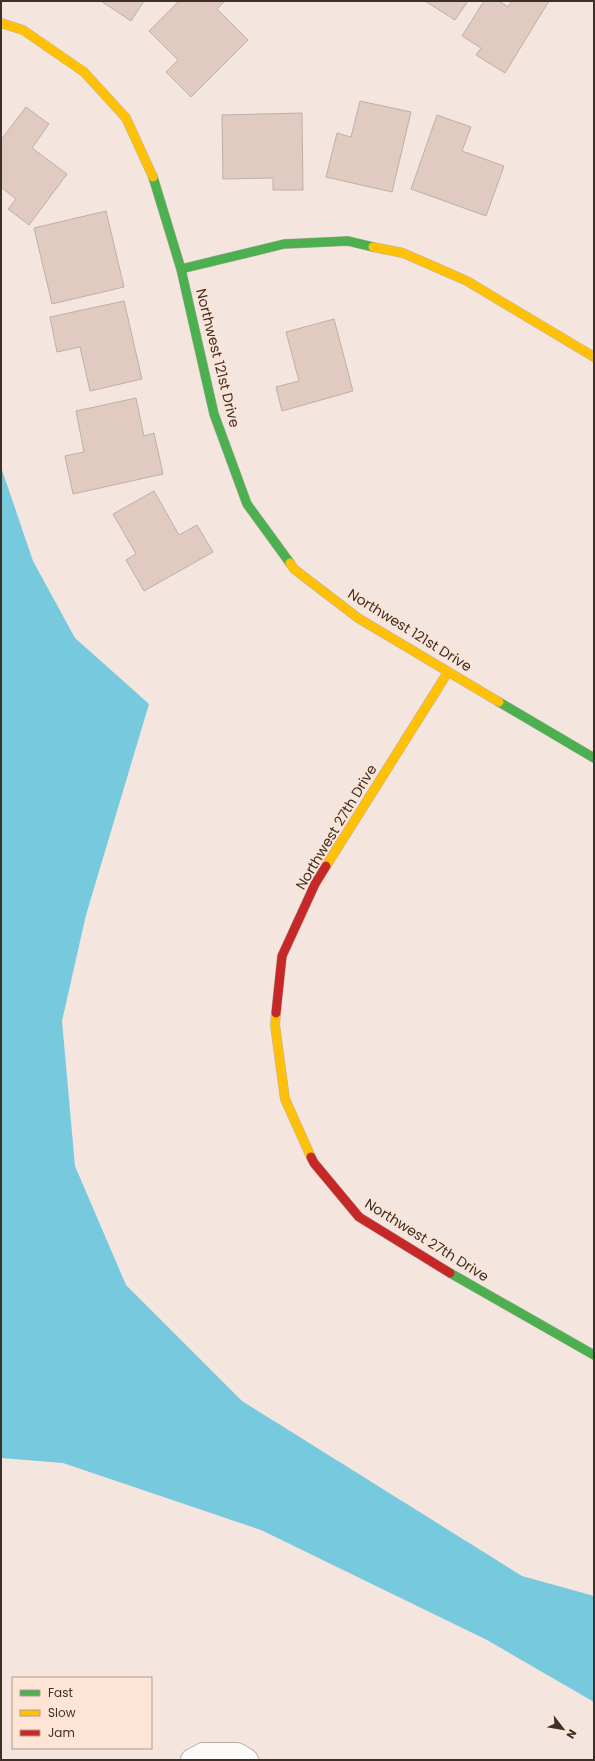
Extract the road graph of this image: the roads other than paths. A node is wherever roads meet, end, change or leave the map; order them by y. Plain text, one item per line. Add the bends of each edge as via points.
1 (1, 23) edge
2 (182, 269) junction
3 (594, 357) edge
4 (448, 672) junction
5 (594, 758) edge
6 (594, 1355) edge
7 (198, 1757) edge
8 (247, 1760) edge

1 - 2 street, Northwest 121st Drive via 23,30 84,72 126,118 151,172
2 - 3 street via 284,244 348,241 404,253 467,281
2 - 4 street, Northwest 121st Drive via 214,414 247,504 294,569 358,618
4 - 5 street, Northwest 121st Drive
4 - 6 street, Northwest 27th Drive via 315,884 282,956 275,1024 285,1099 314,1163 360,1217 450,1274
7 - 8 street via 237,1754

